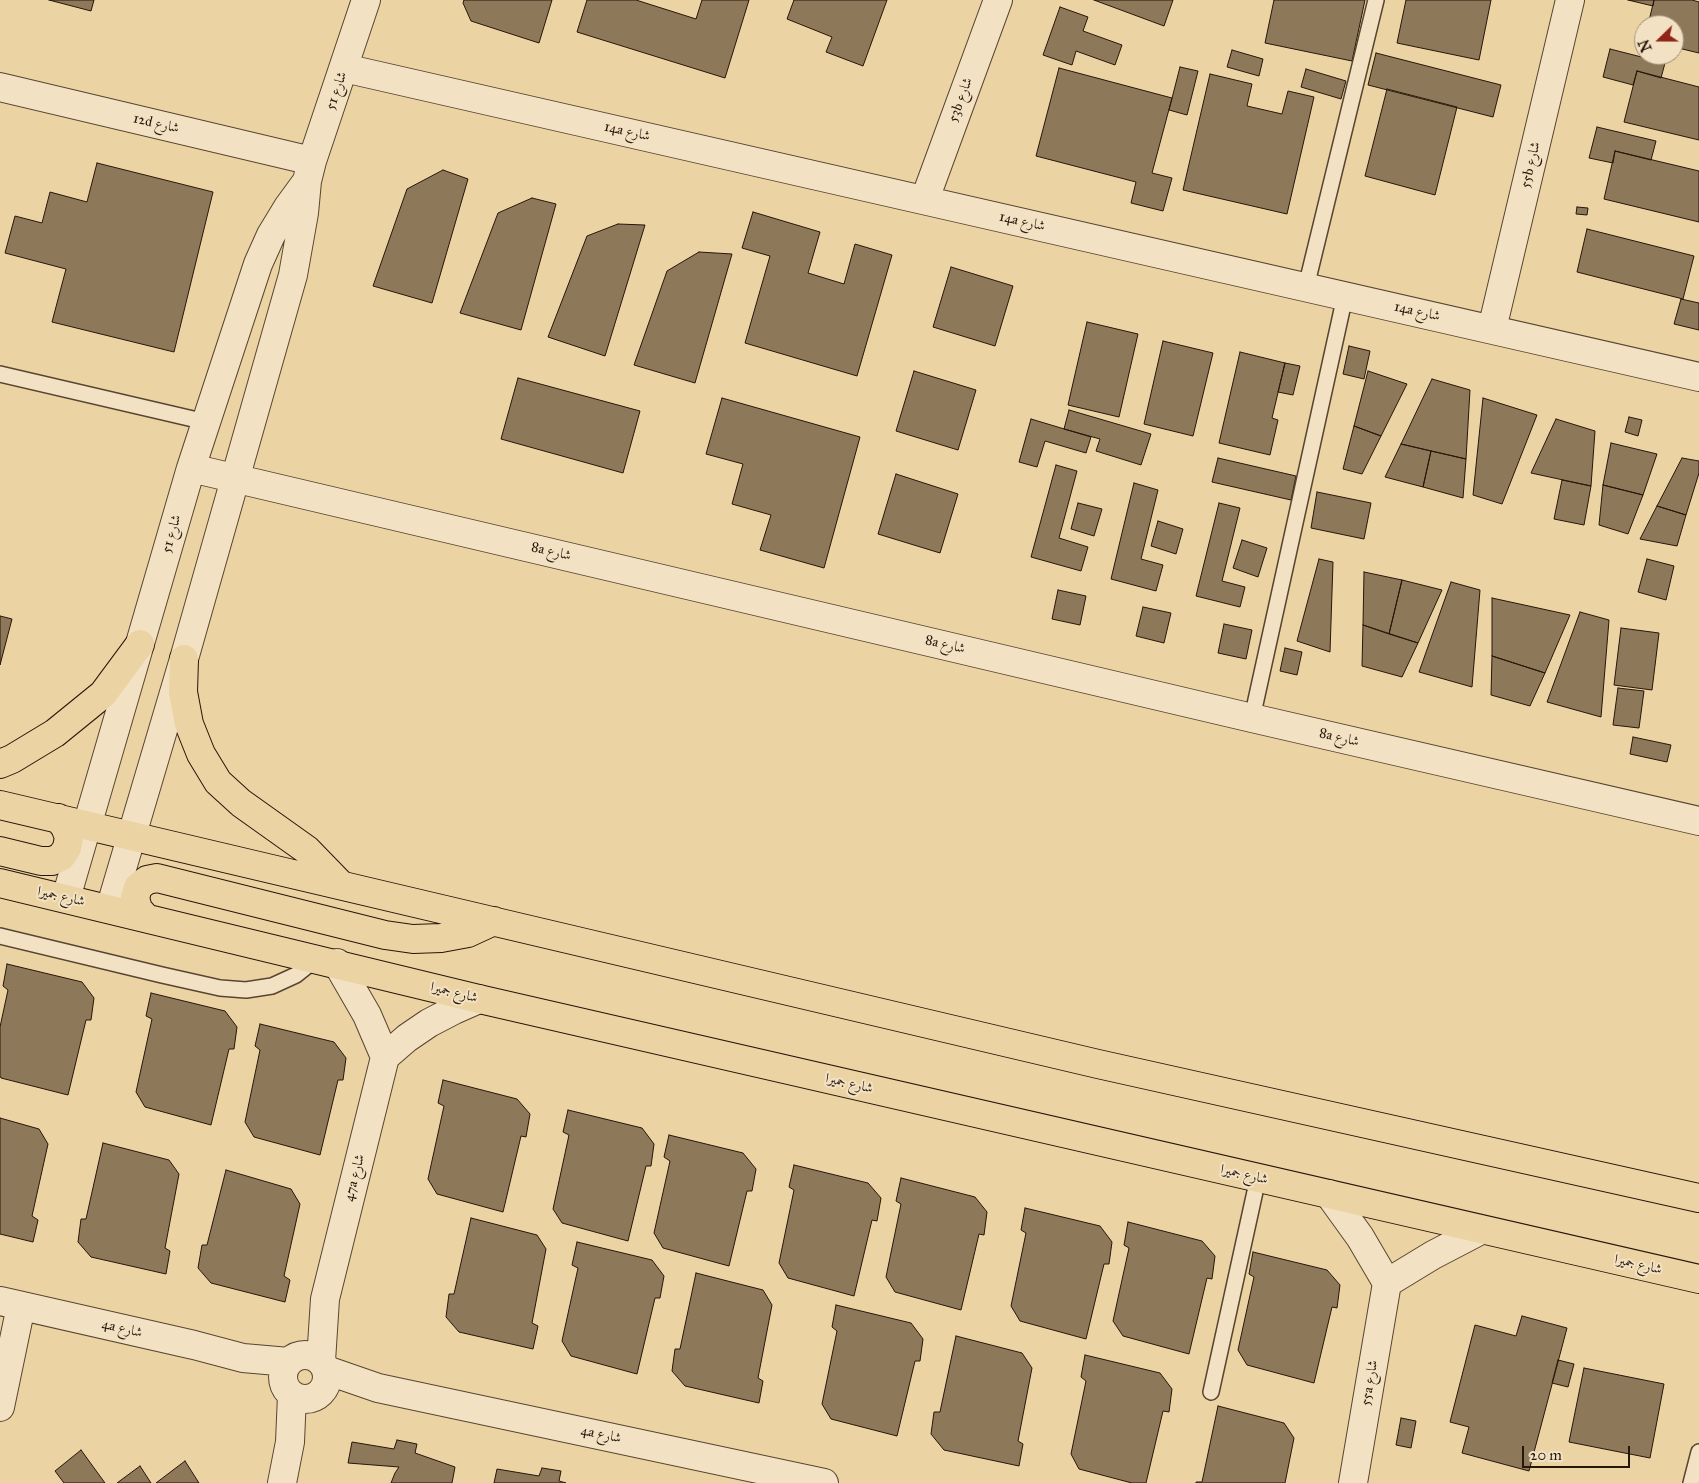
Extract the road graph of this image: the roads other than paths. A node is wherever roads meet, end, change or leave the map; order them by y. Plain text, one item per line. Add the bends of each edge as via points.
1 (366, 0) edge
2 (998, 0) edge
3 (1376, 0) edge
4 (1570, 0) edge
5 (344, 68) junction
6 (0, 87) edge
7 (310, 171) junction
8 (925, 199) junction
9 (1306, 287) junction
10 (1345, 296) junction
11 (1492, 329) junction
12 (0, 374) edge
13 (1699, 377) edge
14 (206, 422) junction
15 (192, 468) junction
16 (236, 478) junction
17 (140, 644) junction
18 (184, 659) junction
19 (1252, 718) junction
20 (0, 764) edge
21 (0, 805) edge
22 (58, 818) junction
23 (1699, 821) edge
24 (87, 826) junction
25 (132, 836) junction
26 (0, 851) edge
27 (0, 883) edge
28 (341, 885) junction
29 (66, 898) junction
30 (110, 909) junction
31 (146, 918) junction
32 (494, 921) junction
33 (0, 936) edge
34 (326, 961) junction
35 (479, 999) junction
36 (385, 1057) junction
37 (1258, 1178) junction
38 (1329, 1194) junction
39 (1699, 1198) edge
40 (1481, 1230) junction
41 (1699, 1279) edge
42 (1387, 1283) junction
43 (10, 1304) edge
44 (306, 1377) junction
45 (1211, 1392) dead end
46 (0, 1407) edge
47 (1699, 1452) edge
48 (282, 1483) edge
49 (824, 1483) edge
50 (1353, 1483) edge
51 (1692, 1483) edge

1 - 5 street, شارع 51
2 - 8 street, 53b شارع
3 - 9 lane
4 - 11 street, 55b شارع
5 - 7 street, شارع 51
5 - 8 street, 14a شارع
6 - 7 street, 12d شارع
7 - 14 street, شارع 51 via 271,235 258,264
7 - 16 street, شارع 51 via 293,275
8 - 9 street, 14a شارع
9 - 10 street, 14a شارع
10 - 11 street, 14a شارع
10 - 19 lane
11 - 13 street, 14a شارع
12 - 14 lane
14 - 15 street, شارع 51
15 - 16 street, 8a شارع
15 - 17 street, شارع 51
16 - 18 street, شارع 51
16 - 19 street, 8a شارع
17 - 20 main road via 103,694 55,733
17 - 24 street, شارع 51
18 - 25 street, شارع 51
18 - 28 main road via 183,692 189,724 201,754 218,782 241,803 307,850
19 - 23 street, 8a شارع
21 - 22 main road
22 - 24 main road
22 - 26 main road via 69,837 68,848 62,857 52,862 41,861
24 - 25 main road
24 - 29 street, شارع 51
25 - 28 main road
25 - 30 street, شارع 51
27 - 29 main road, شارع جميرا
28 - 32 main road
29 - 30 main road, شارع جميرا
30 - 31 main road, شارع جميرا
31 - 32 main road via 138,909 135,898 138,887 147,880 158,878 385,935 413,939 468,932
31 - 34 main road, شارع جميرا
32 - 39 main road via 1098,1064
33 - 34 lane via 220,988 246,990 272,986
34 - 35 main road, شارع جميرا
34 - 36 street via 367,1015
35 - 36 street via 429,1023
35 - 37 main road, شارع جميرا
36 - 44 street, 47a شارع
37 - 38 main road, شارع جميرا
37 - 45 lane
38 - 40 main road, شارع جميرا
38 - 42 street
40 - 41 main road, شارع جميرا
40 - 42 street
42 - 50 street, 55a شارع
43 - 44 street, 4a شارع via 194,1345
43 - 46 street
44 - 48 street, 47a شارع
44 - 49 street, 4a شارع via 378,1388
47 - 51 lane

